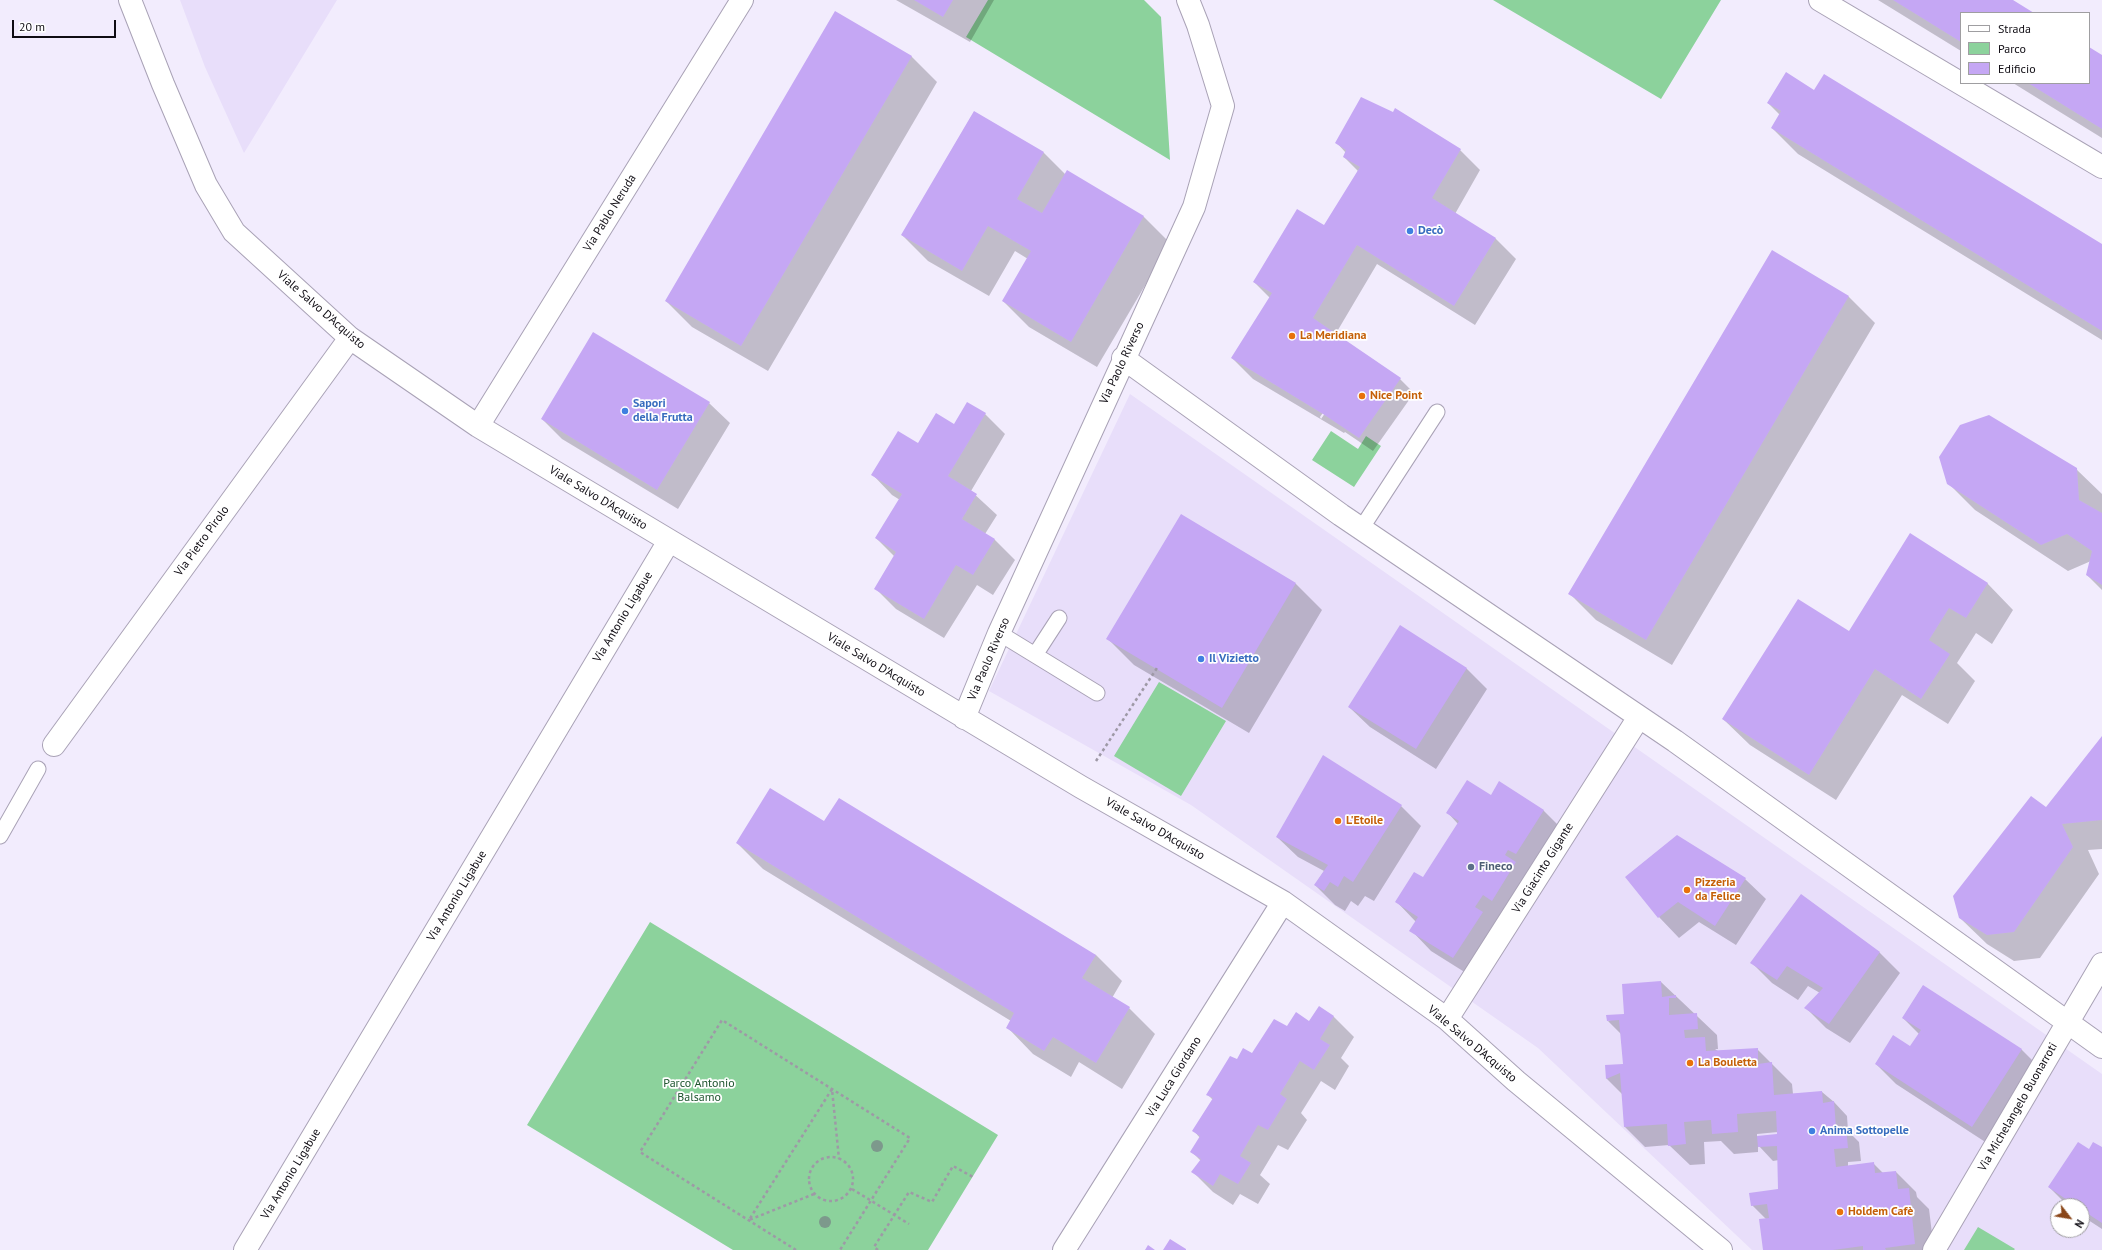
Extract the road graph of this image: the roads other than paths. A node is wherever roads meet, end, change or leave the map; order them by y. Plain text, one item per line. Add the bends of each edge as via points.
1 (130, 0) edge
2 (742, 0) edge
3 (1188, 0) edge
4 (1820, 0) edge
5 (1960, 83) edge
6 (1961, 84) edge
7 (2102, 168) edge
8 (350, 338) junction
9 (1124, 358) junction
10 (1437, 412) dead end
11 (478, 426) junction
12 (1361, 529) junction
13 (669, 541) junction
14 (1059, 618) dead end
15 (999, 633) junction
16 (1035, 655) junction
17 (1097, 693) dead end
18 (1639, 717) junction
19 (964, 718) junction
20 (54, 745) dead end
21 (38, 769) dead end
22 (0, 836) edge
23 (1283, 902) junction
24 (2102, 964) edge
25 (1446, 1019) junction
26 (2067, 1023) junction
27 (2102, 1047) edge
28 (245, 1250) edge
29 (1064, 1250) edge
30 (1721, 1250) edge
31 (1934, 1250) edge

1 - 8 street, Viale Salvo D'Acquisto via 206,185 234,232
2 - 11 street, Via Pablo Neruda
3 - 9 street, Via Paolo Riverso via 1223,106 1194,207
4 - 5 street
6 - 7 street
8 - 11 street, Viale Salvo D'Acquisto
8 - 20 street, Via Pietro Pirolo
9 - 12 street
9 - 15 street, Via Paolo Riverso
10 - 12 lane
11 - 13 street, Viale Salvo D'Acquisto
12 - 18 street
13 - 19 street, Viale Salvo D'Acquisto
13 - 28 street, Via Antonio Ligabue
14 - 16 lane
15 - 16 lane
15 - 19 street, Via Paolo Riverso
16 - 17 lane
18 - 25 street, Via Giacinto Gigante
18 - 26 street
19 - 23 street, Viale Salvo D'Acquisto
21 - 22 lane
23 - 25 street, Viale Salvo D'Acquisto
23 - 29 street, Via Luca Giordano
24 - 26 street, Via Michelangelo Buonarroti
25 - 30 street, Viale Salvo D'Acquisto via 1516,1081
26 - 27 street
26 - 31 street, Via Michelangelo Buonarroti

